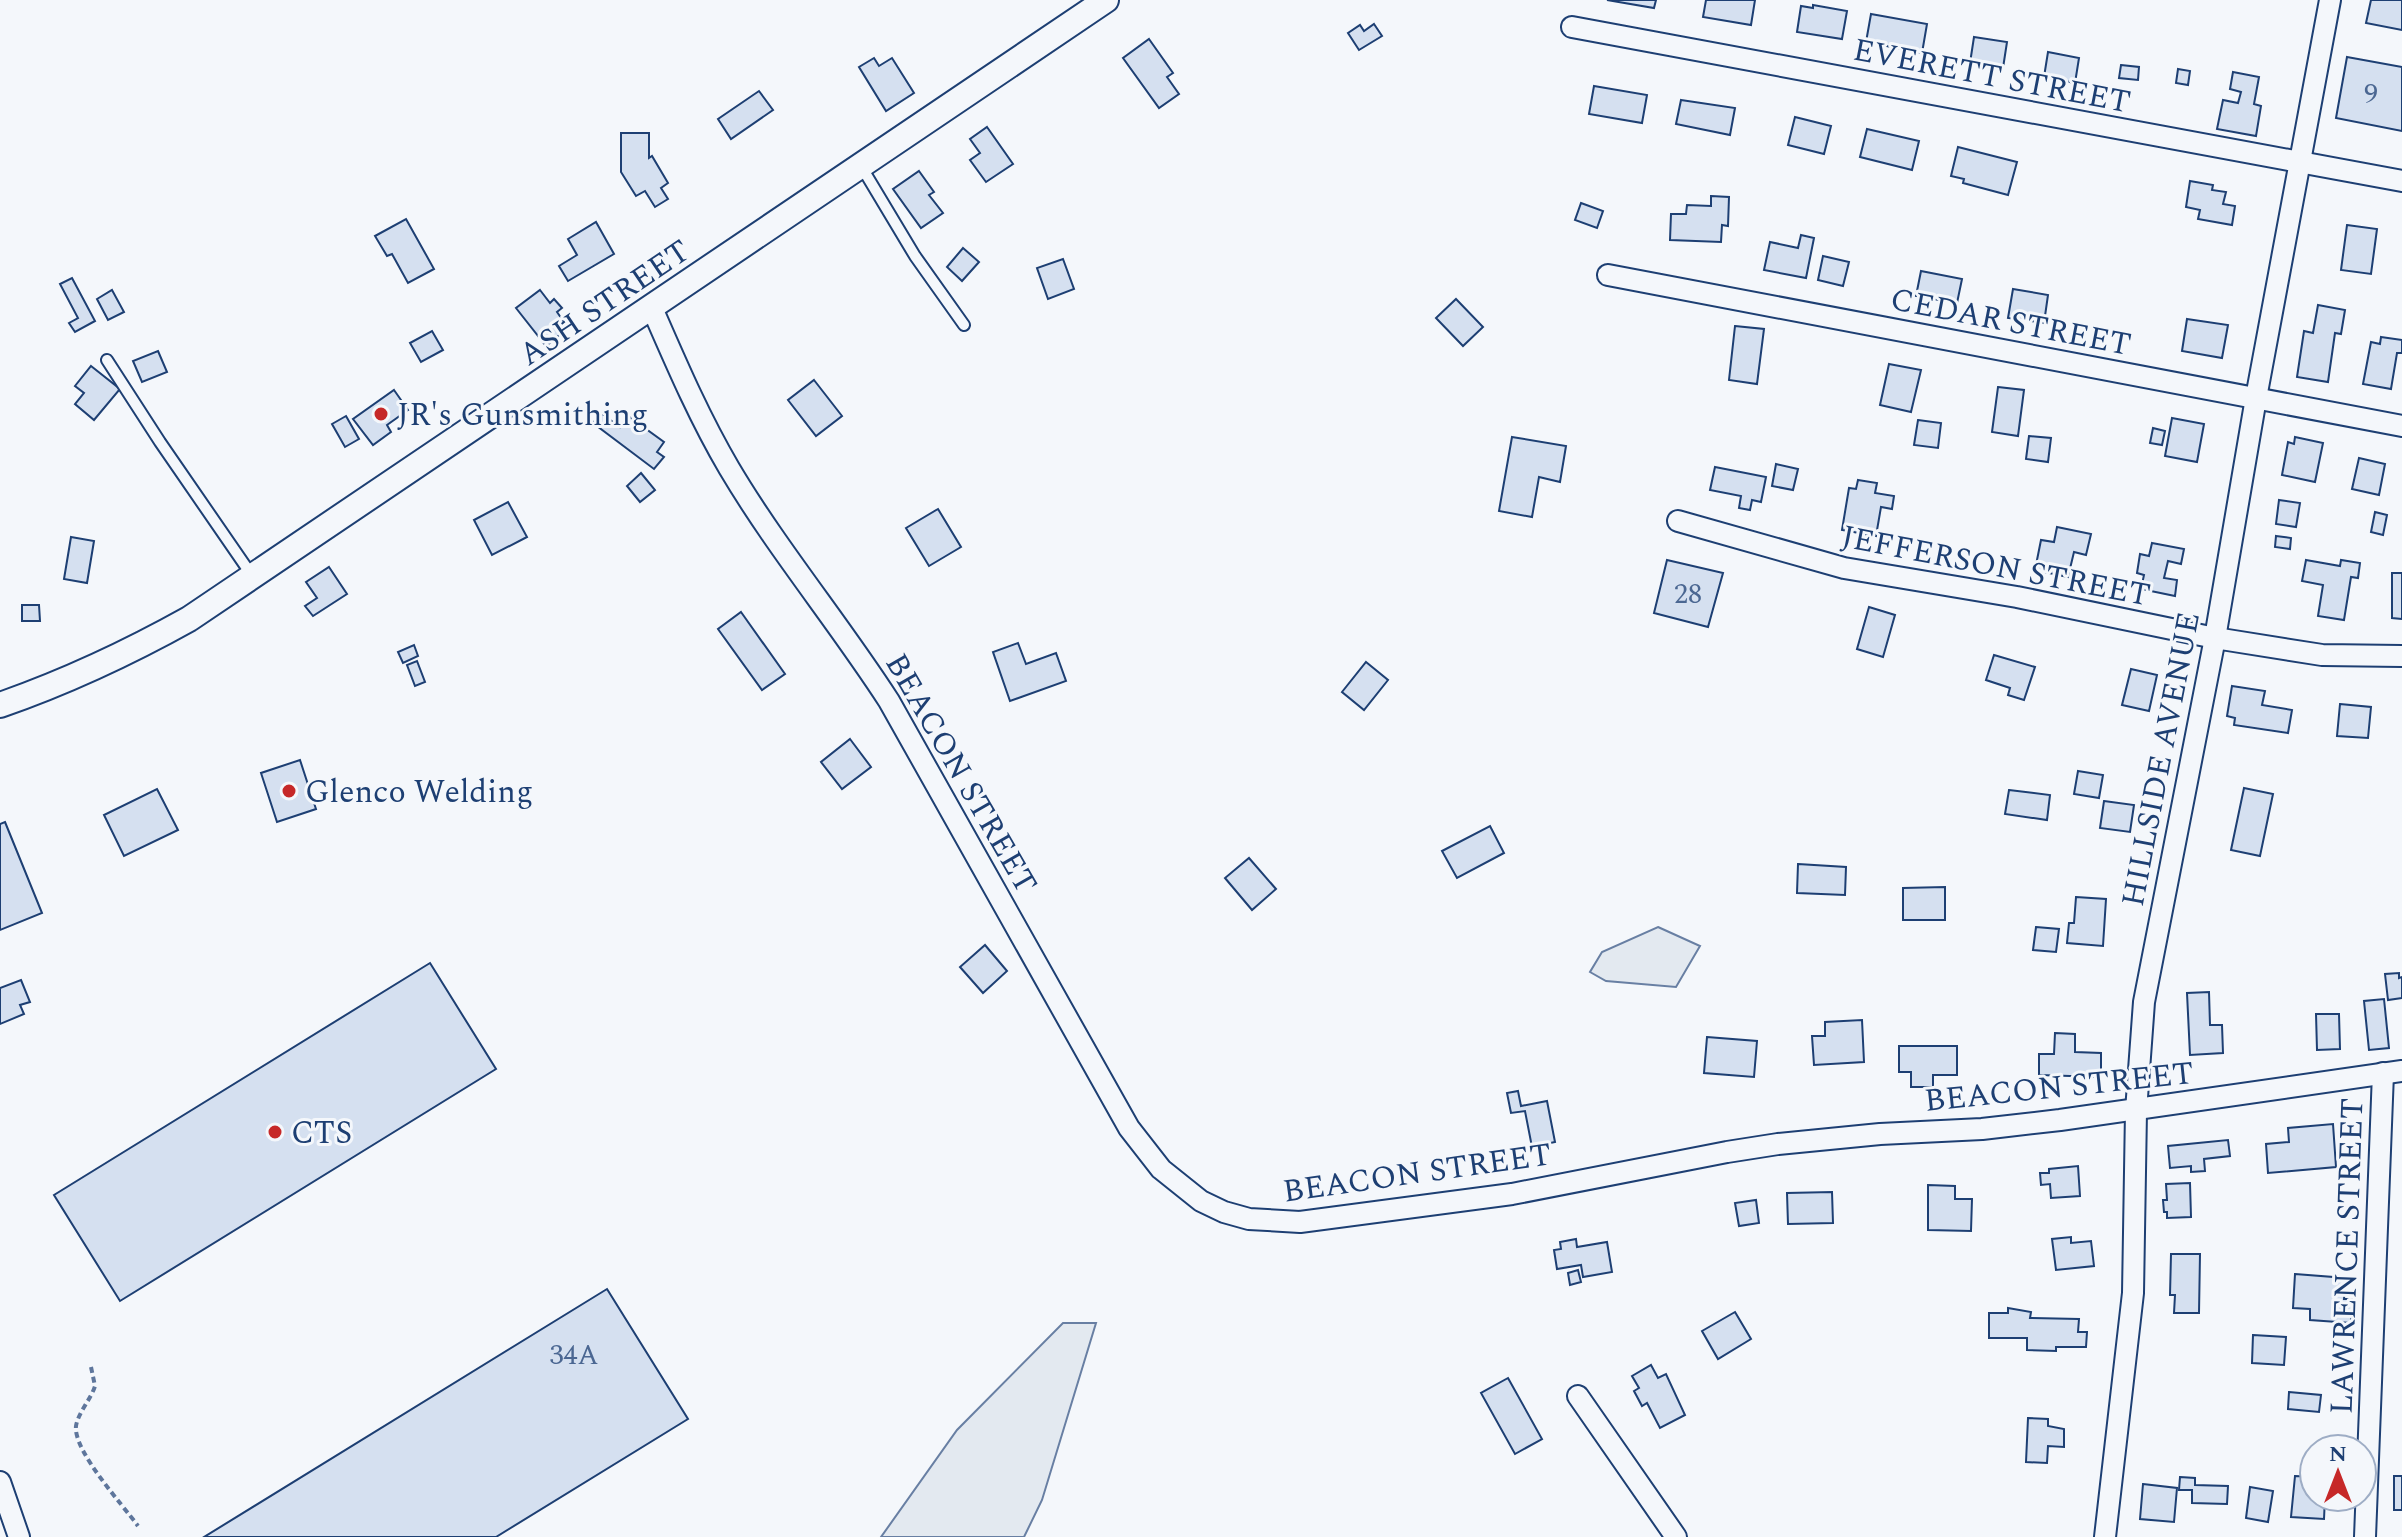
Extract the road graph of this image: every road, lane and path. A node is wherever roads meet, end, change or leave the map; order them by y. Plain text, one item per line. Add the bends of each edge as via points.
1 (1106, 0) edge
2 (2330, 0) edge
3 (1572, 27) dead end
4 (2300, 163) junction
5 (861, 166) junction
6 (2402, 181) edge
7 (1608, 275) dead end
8 (652, 308) junction
9 (964, 325) dead end
10 (107, 360) dead end
11 (2256, 398) junction
12 (2402, 426) edge
13 (1678, 521) dead end
14 (253, 577) junction
15 (2215, 638) junction
16 (2402, 656) edge
17 (0, 705) edge
18 (2392, 1072) edge
19 (2136, 1111) junction
20 (91, 1367) dead end
21 (1578, 1396) dead end
22 (0, 1482) edge
23 (138, 1526) dead end
24 (19, 1537) edge
25 (1676, 1537) edge
26 (2105, 1537) edge
27 (2365, 1537) edge

1 - 5 street, ASH STREET
2 - 4 street, HILLSIDE AVENUE
3 - 4 street, EVERETT STREET
4 - 6 street, EVERETT STREET
4 - 11 street, HILLSIDE AVENUE
5 - 8 street, ASH STREET
5 - 9 lane
7 - 11 street, CEDAR STREET
8 - 14 street, ASH STREET
8 - 19 street, BEACON STREET via 693,403 730,469 889,701 1129,1128 1161,1169 1201,1201 1262,1221 1344,1218 1512,1194 1778,1144
10 - 14 lane
11 - 12 street, CEDAR STREET
11 - 15 street, HILLSIDE AVENUE
13 - 15 street, JEFFERSON STREET via 1844,568
14 - 17 street, ASH STREET via 145,644
15 - 16 street, JEFFERSON STREET via 2322,655
15 - 19 street, HILLSIDE AVENUE via 2144,1002
18 - 19 street, BEACON STREET
18 - 27 street, LAWRENCE STREET
19 - 26 street, HILLSIDE AVENUE via 2133,1293
20 - 23 path via 95,1386 76,1424 78,1439
21 - 25 street
22 - 24 street

